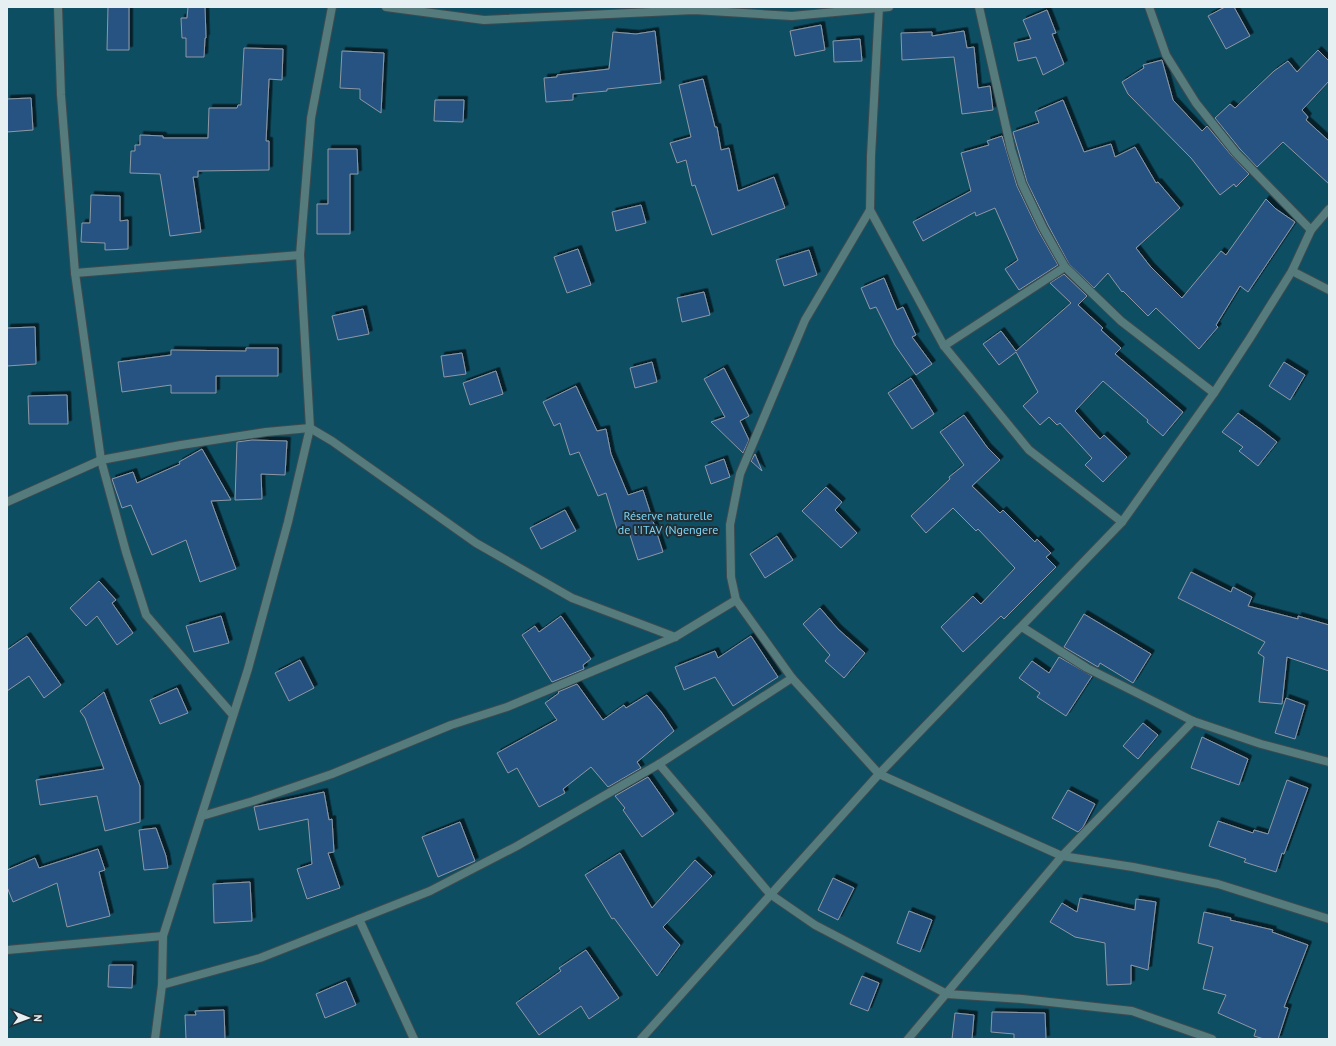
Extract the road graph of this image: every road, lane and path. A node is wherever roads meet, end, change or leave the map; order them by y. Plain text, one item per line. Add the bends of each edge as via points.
1 (58, 7) edge
2 (332, 7) edge
3 (386, 7) edge
4 (889, 7) edge
5 (979, 7) edge
6 (1148, 7) edge
7 (694, 8) edge
8 (879, 8) edge
9 (1329, 209) edge
10 (870, 210) junction
11 (1311, 230) junction
12 (300, 255) junction
13 (1065, 267) junction
14 (1292, 271) junction
15 (75, 273) junction
16 (1329, 290) edge
17 (944, 346) junction
18 (1214, 393) junction
19 (310, 428) junction
20 (101, 460) junction
21 (7, 502) edge
22 (1122, 522) junction
23 (736, 600) junction
24 (1022, 627) junction
25 (675, 637) junction
26 (792, 678) junction
27 (233, 714) junction
28 (1193, 721) junction
29 (1329, 762) edge
30 (659, 764) junction
31 (879, 774) junction
32 (202, 816) junction
33 (1062, 856) junction
34 (770, 894) junction
35 (359, 919) junction
36 (1329, 919) edge
37 (163, 936) junction
38 (7, 950) edge
39 (162, 985) junction
40 (947, 994) junction
41 (154, 1039) edge
42 (414, 1039) edge
43 (641, 1039) edge
44 (908, 1039) edge
45 (1212, 1039) edge

1 - 15 street via 61,95
2 - 12 street via 311,118
3 - 7 street via 484,20
4 - 8 street
5 - 13 street via 1022,184
6 - 11 street via 1166,55 1196,103 1236,153
7 - 8 street via 792,16
8 - 10 street
9 - 11 street
10 - 17 street
10 - 23 street via 805,320 740,474 730,525 731,577
11 - 14 street
12 - 15 street
12 - 19 street
13 - 17 street
13 - 18 street via 1120,321
14 - 16 street
14 - 18 street
15 - 20 street
17 - 22 street via 1029,450
18 - 22 street
19 - 20 street via 189,443
19 - 25 street via 476,544 572,598
19 - 27 street via 286,529 248,669
20 - 21 street
20 - 27 street via 146,615
22 - 24 street
23 - 25 street
23 - 26 street
24 - 28 street via 1087,668
24 - 31 street
25 - 32 street via 507,707 451,725 332,774
26 - 30 street
26 - 31 street
27 - 32 street
28 - 29 street via 1261,744
28 - 33 street
30 - 34 street
30 - 35 street via 517,846 430,891
31 - 33 street
31 - 34 street
32 - 37 street
33 - 36 street via 1218,884
33 - 40 street
34 - 40 street via 816,925
34 - 43 street
35 - 39 street via 260,958
35 - 42 street
37 - 38 street
37 - 39 street
39 - 41 street
40 - 44 street
40 - 45 street via 1132,1011

